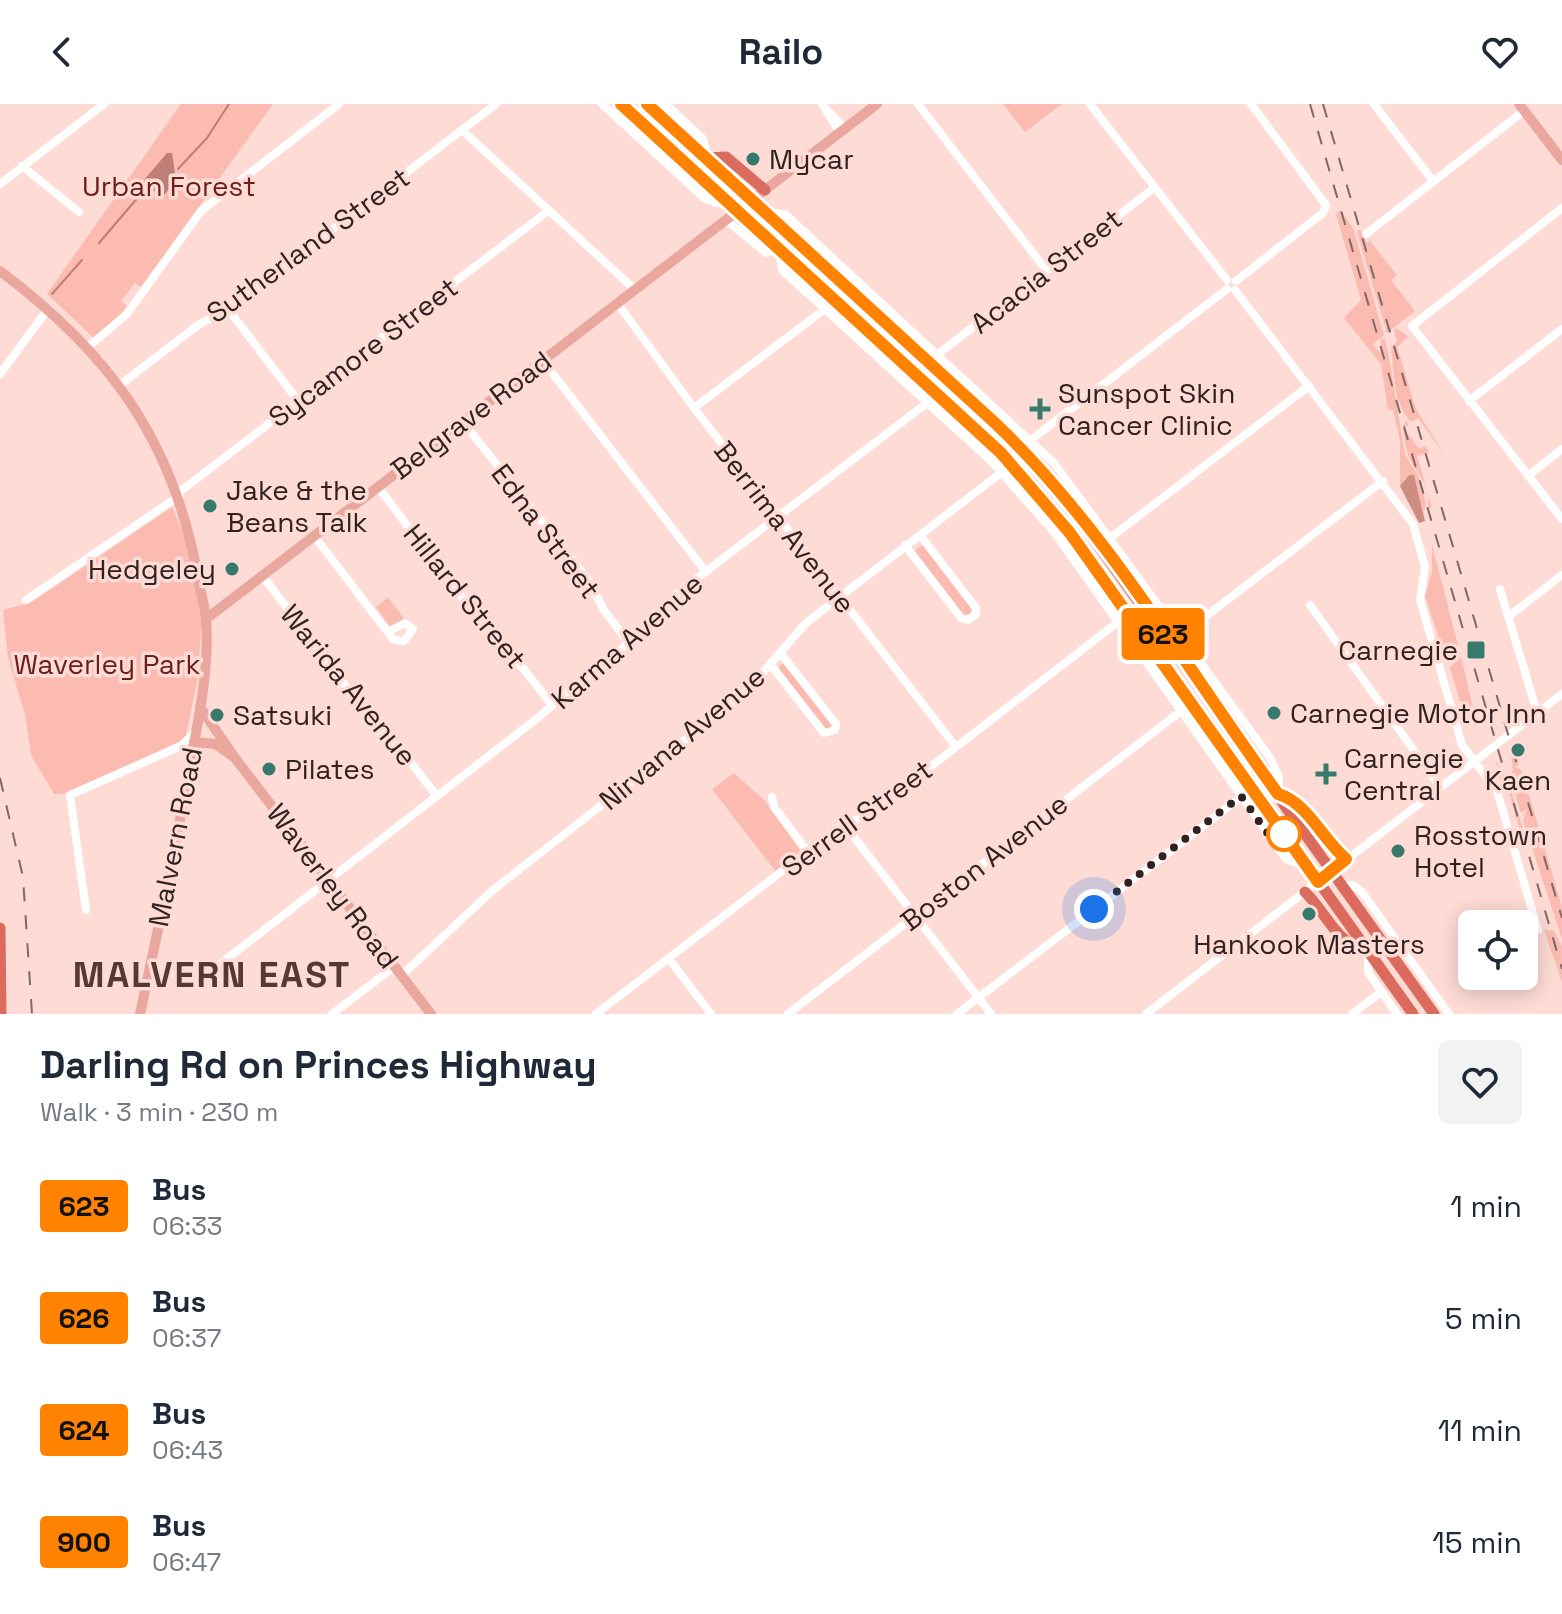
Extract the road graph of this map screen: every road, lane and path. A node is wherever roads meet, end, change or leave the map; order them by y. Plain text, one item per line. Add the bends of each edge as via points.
1 (104, 104) edge
2 (339, 104) edge
3 (496, 104) edge
4 (602, 104) edge
5 (621, 104) edge
6 (647, 104) edge
7 (666, 104) edge
8 (877, 104) edge
9 (918, 104) edge
10 (1090, 104) edge
11 (1251, 104) edge
12 (1374, 104) edge
13 (823, 106) edge
14 (1521, 107) edge
15 (462, 130) junction
16 (842, 131) junction
17 (708, 158) junction
18 (1562, 160) edge
19 (22, 166) junction
20 (1433, 181) junction
21 (0, 184) edge
22 (1154, 188) junction
23 (765, 190) junction
24 (752, 199) junction
25 (725, 201) junction
26 (1562, 208) edge
27 (548, 211) junction
28 (79, 212) dead end
29 (737, 212) junction
30 (765, 212) junction
31 (726, 220) junction
32 (1366, 234) dead end
33 (779, 249) junction
34 (1046, 270) junction
35 (0, 271) edge
36 (849, 273) junction
37 (1231, 285) junction
38 (845, 286) junction
39 (635, 290) junction
40 (618, 304) junction
41 (48, 309) junction
42 (228, 309) junction
43 (825, 309) junction
44 (1562, 329) edge
45 (88, 347) junction
46 (938, 354) junction
47 (543, 361) junction
48 (0, 374) edge
49 (120, 385) junction
50 (1309, 386) junction
51 (1469, 401) junction
52 (299, 402) junction
53 (927, 403) junction
54 (694, 408) junction
55 (986, 415) junction
56 (463, 422) junction
57 (973, 427) junction
58 (1031, 440) junction
59 (1562, 449) edge
60 (1002, 472) junction
61 (1528, 476) junction
62 (1383, 481) junction
63 (378, 487) junction
64 (178, 494) junction
65 (777, 517) junction
66 (1562, 519) edge
67 (920, 535) junction
68 (314, 536) junction
69 (1110, 538) junction
70 (905, 545) junction
71 (706, 572) junction
72 (262, 575) junction
73 (1562, 575) edge
74 (1500, 589) dead end
75 (840, 597) junction
76 (26, 600) dead end
77 (1310, 605) dead end
78 (1508, 617) junction
79 (206, 619) junction
80 (1118, 622) junction
81 (388, 632) dead end
82 (1175, 640) junction
83 (628, 642) junction
84 (781, 654) junction
85 (1151, 658) junction
86 (771, 665) junction
87 (1562, 694) edge
88 (552, 705) junction
89 (200, 707) junction
90 (1181, 711) junction
91 (1537, 712) junction
92 (197, 729) junction
93 (220, 735) junction
94 (190, 742) junction
95 (956, 747) junction
96 (235, 758) junction
97 (1474, 762) junction
98 (1256, 765) junction
99 (1277, 770) junction
100 (1440, 787) junction
101 (1252, 789) junction
102 (1278, 794) junction
103 (436, 795) junction
104 (1241, 796) junction
105 (772, 797) dead end
106 (844, 824) junction
107 (808, 852) junction
108 (1346, 859) junction
109 (1308, 867) junction
110 (1332, 871) junction
111 (328, 880) junction
112 (1318, 882) junction
113 (1305, 892) junction
114 (86, 910) dead end
115 (1532, 910) edge
116 (915, 916) junction
117 (0, 928) edge
118 (1368, 950) junction
119 (669, 959) junction
120 (149, 968) junction
121 (398, 971) junction
122 (1381, 992) junction
123 (978, 998) junction
124 (1158, 1010) edge
125 (1435, 1011) edge
126 (1, 1014) edge
127 (140, 1014) edge
128 (332, 1014) edge
129 (431, 1014) edge
130 (596, 1014) edge
131 (711, 1014) edge
132 (788, 1014) edge
133 (957, 1014) edge
134 (991, 1014) edge
135 (1146, 1014) edge
136 (1352, 1014) edge
137 (1397, 1014) edge
138 (1413, 1014) edge
139 (1449, 1014) edge

1 - 19 street
2 - 45 street via 201,211 127,314
3 - 15 street, Sutherland Street
4 - 25 street via 704,198
5 - 25 highway
6 - 17 highway
7 - 17 street via 703,139
8 - 16 main road, Belgrave Road
9 - 34 street
10 - 22 street
11 - 37 street via 1324,200 1325,210
12 - 20 street
13 - 16 street
14 - 18 main road
14 - 20 street
15 - 27 street
15 - 42 street, Sutherland Street
16 - 23 main road, Belgrave Road
17 - 23 highway via 726,157
17 - 24 highway
19 - 21 street
19 - 28 street
20 - 32 street
22 - 34 street, Acacia Street
22 - 37 street
23 - 24 main road, Belgrave Road
24 - 29 main road, Belgrave Road
24 - 30 highway
25 - 29 highway
26 - 51 street via 1412,326
27 - 39 street
27 - 52 street, Sycamore Street
29 - 31 main road, Belgrave Road
29 - 33 highway
30 - 36 street via 785,214
30 - 38 highway
31 - 33 street via 766,253
31 - 39 main road, Belgrave Road
33 - 43 street via 782,270
33 - 57 highway
34 - 46 street, Acacia Street
35 - 41 main road
36 - 38 street
36 - 46 street
37 - 50 street
37 - 58 street
38 - 55 highway
39 - 40 main road, Belgrave Road
40 - 47 main road, Belgrave Road
40 - 54 street, Berrima Avenue
41 - 45 main road
41 - 48 street
42 - 49 street, Sutherland Street via 198,325
42 - 52 street
43 - 53 street
43 - 54 street
44 - 51 street
45 - 49 main road
46 - 58 street
47 - 56 main road, Belgrave Road
47 - 71 street
49 - 64 main road via 153,438
50 - 62 street
50 - 69 street
51 - 61 street
52 - 64 street, Sycamore Street
53 - 60 street
53 - 65 street, Karma Avenue
54 - 65 street, Berrima Avenue
55 - 57 highway
55 - 82 highway via 1063,495
56 - 63 main road, Belgrave Road
56 - 83 street, Edna Street via 588,580
57 - 85 highway via 1054,512
58 - 69 street via 1070,482
59 - 61 street
60 - 67 street, Nirvana Avenue
60 - 80 street via 1054,532
61 - 66 street
62 - 82 street
62 - 97 street via 1406,512 1420,545 1425,567 1420,600 1462,745
63 - 68 main road, Belgrave Road
63 - 88 street, Hillard Street via 498,645
64 - 76 street, Sycamore Street
64 - 79 main road
65 - 71 street, Karma Avenue
65 - 75 street, Berrima Avenue
67 - 70 street, Nirvana Avenue
67 - 70 street via 976,608 968,620 961,618
68 - 72 main road, Belgrave Road
68 - 81 street
69 - 82 street
70 - 75 street, Nirvana Avenue
71 - 83 street, Karma Avenue
72 - 79 main road, Belgrave Road
72 - 103 street, Warida Avenue via 381,733
73 - 78 street
74 - 78 street
75 - 84 street, Nirvana Avenue via 806,623
75 - 95 street, Berrima Avenue
77 - 100 street
78 - 91 street
79 - 89 main road
80 - 85 street
80 - 95 street, Serrell Street
82 - 85 street
82 - 98 highway
82 - 99 street
83 - 88 street, Karma Avenue
84 - 86 street, Nirvana Avenue
84 - 86 street via 836,724 835,730 824,733
85 - 90 street
85 - 101 highway
86 - 121 street, Nirvana Avenue via 744,694
87 - 91 street
88 - 103 street, Karma Avenue
89 - 92 main road, Malvern Road
89 - 93 main road, Waverley Road
90 - 104 street
90 - 116 street, Boston Avenue
91 - 97 street
92 - 93 main road
92 - 94 main road, Malvern Road
93 - 96 main road, Waverley Road
94 - 96 main road, Waverley Road via 215,744
94 - 114 street via 70,795
94 - 120 main road, Malvern Road
95 - 106 street, Serrell Street via 865,817
96 - 111 main road, Waverley Road
97 - 100 street
97 - 115 street via 1497,791
98 - 99 street
98 - 102 highway
99 - 102 street
100 - 108 street
101 - 104 street
101 - 109 highway
102 - 108 highway via 1297,802 1327,844
102 - 110 highway
103 - 111 street, Karma Avenue
104 - 109 street via 1286,859
104 - 123 street
105 - 107 street
106 - 107 street, Serrell Street
106 - 116 street
107 - 119 street, Serrell Street
108 - 110 street
109 - 112 highway
110 - 112 street
110 - 125 highway
111 - 120 street, Karma Avenue via 203,976
111 - 121 main road, Waverley Road
112 - 113 street
112 - 118 highway
113 - 118 highway via 1344,942
113 - 124 street
116 - 123 street
116 - 132 street, Boston Avenue
117 - 126 highway
118 - 122 street via 1368,972
118 - 138 highway
119 - 130 street, Serrell Street
119 - 131 street
120 - 127 main road, Malvern Road
121 - 128 street, Nirvana Avenue
121 - 129 main road, Waverley Road
122 - 136 street
122 - 137 street
123 - 133 street
123 - 134 street
124 - 135 street
125 - 139 street

